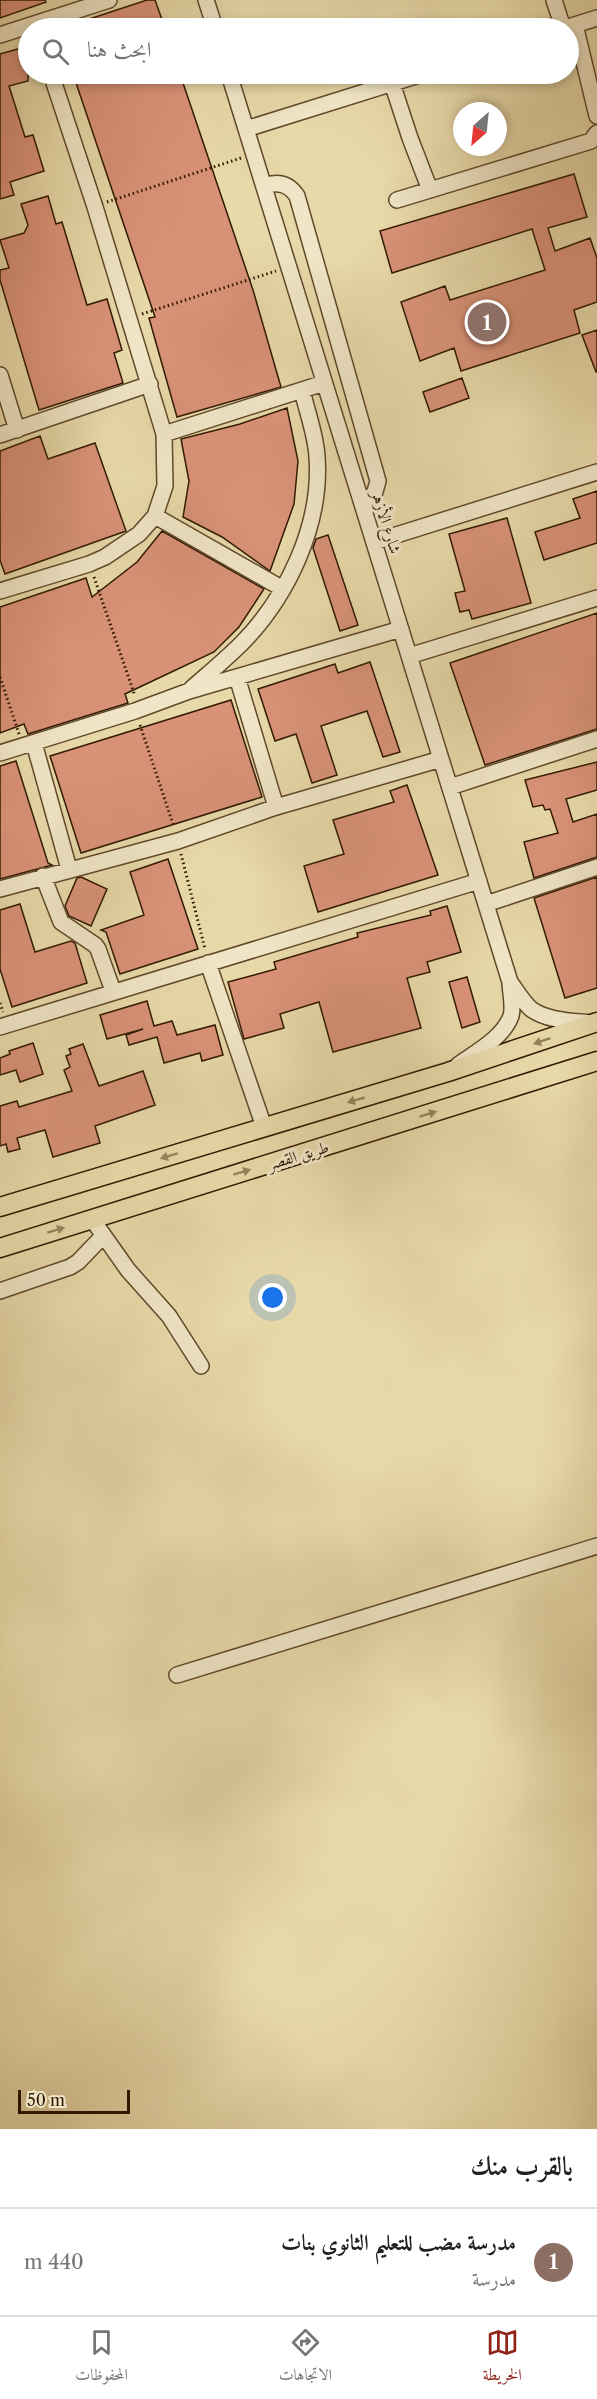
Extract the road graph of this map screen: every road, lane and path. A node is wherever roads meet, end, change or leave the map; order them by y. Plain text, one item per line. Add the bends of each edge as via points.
1 (109, 0) edge
2 (206, 0) edge
3 (555, 0) edge
4 (58, 18) edge
5 (212, 18) edge
6 (564, 18) edge
7 (597, 18) edge
8 (579, 24) edge
9 (18, 30) edge
10 (0, 34) edge
11 (579, 61) edge
12 (54, 84) edge
13 (232, 84) edge
14 (389, 84) edge
15 (392, 84) edge
16 (597, 116) edge
17 (246, 129) junction
18 (597, 133) edge
19 (254, 154) junction
20 (264, 186) junction
21 (430, 190) junction
22 (398, 200) dead end
23 (94, 207) junction
24 (289, 267) junction
25 (129, 318) junction
26 (337, 337) junction
27 (313, 346) junction
28 (0, 375) edge
29 (324, 383) junction
30 (150, 384) junction
31 (302, 390) junction
32 (17, 430) junction
33 (164, 434) junction
34 (0, 435) edge
35 (597, 472) edge
36 (362, 502) junction
37 (155, 516) junction
38 (374, 542) junction
39 (89, 564) junction
40 (282, 589) junction
41 (0, 591) edge
42 (597, 598) edge
43 (401, 629) junction
44 (409, 656) junction
45 (0, 677) edge
46 (237, 677) junction
47 (189, 692) junction
48 (137, 710) junction
49 (597, 739) edge
50 (28, 745) junction
51 (0, 753) edge
52 (441, 759) junction
53 (450, 787) junction
54 (276, 807) junction
55 (178, 841) junction
56 (597, 867) edge
57 (69, 869) junction
58 (43, 876) junction
59 (479, 881) junction
60 (0, 889) edge
61 (486, 904) junction
62 (208, 963) junction
63 (510, 982) junction
64 (113, 991) junction
65 (595, 1023) edge
66 (0, 1027) edge
67 (597, 1061) edge
68 (448, 1072) junction
69 (264, 1127) junction
70 (0, 1207) edge
71 (92, 1219) junction
72 (103, 1236) junction
73 (0, 1248) edge
74 (0, 1291) edge
75 (201, 1366) dead end
76 (597, 1546) edge
77 (177, 1675) dead end

1 - 4 street
2 - 5 street
3 - 6 street
7 - 8 street
9 - 10 street
11 - 16 street
12 - 23 street
13 - 17 street, شارع الأزهر
14 - 17 street
15 - 21 street
17 - 19 street, شارع الأزهر
18 - 21 street via 591,141
19 - 20 street, شارع الأزهر
19 - 23 path
20 - 24 street, شارع الأزهر
20 - 26 street via 279,183 297,196
21 - 22 street
23 - 25 street
24 - 25 path
24 - 27 street, شارع الأزهر
25 - 30 street
26 - 27 street
26 - 36 street via 378,481 374,495
27 - 29 street, شارع الأزهر
28 - 32 street
29 - 31 street
29 - 36 street, شارع الأزهر
30 - 32 street
30 - 33 street
31 - 33 street
31 - 40 street via 316,444 317,478 308,531
32 - 34 street
33 - 37 street via 165,486
35 - 38 street
36 - 38 street, شارع الأزهر
37 - 39 street via 139,534
37 - 40 street
38 - 43 street, شارع الأزهر
39 - 41 street
39 - 48 path
40 - 47 street via 267,614 242,642
42 - 44 street
43 - 44 street, شارع الأزهر
43 - 46 street
44 - 52 street, شارع الأزهر
45 - 50 path
46 - 47 street
46 - 54 street
47 - 48 street
48 - 50 street
48 - 55 path
49 - 53 street
50 - 51 street
50 - 57 street
52 - 53 street, شارع الأزهر
52 - 54 street
53 - 59 street, شارع الأزهر
54 - 55 street
55 - 57 street
55 - 62 path
56 - 61 street
57 - 58 street
58 - 60 street
58 - 64 street via 61,922 98,949
59 - 61 street, شارع الأزهر
59 - 62 street
61 - 63 street, شارع الأزهر
62 - 64 street
62 - 69 street
63 - 65 street, شارع الأزهر via 536,1011 553,1018
63 - 68 street, شارع الأزهر via 512,1014 507,1022 494,1039
64 - 66 street
65 -> 68 main road
71 -> 67 main road, طريق القصر
68 -> 69 main road
69 -> 70 main road
71 - 72 street
73 -> 71 main road, طريق القصر
72 - 74 street via 70,1267
72 - 75 street via 169,1316
76 - 77 street

